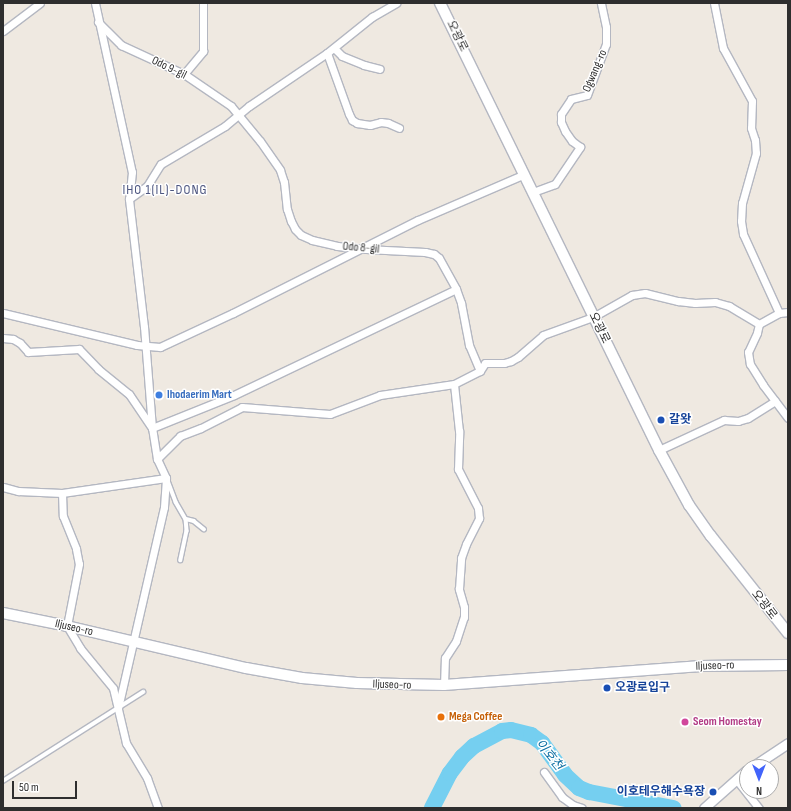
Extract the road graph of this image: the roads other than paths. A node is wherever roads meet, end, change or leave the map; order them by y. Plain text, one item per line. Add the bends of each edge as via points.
1 (40, 3) edge
2 (95, 3) edge
3 (203, 3) edge
4 (396, 3) edge
5 (440, 3) edge
6 (601, 3) edge
7 (714, 3) edge
8 (98, 22) junction
9 (3, 30) edge
10 (334, 48) junction
11 (327, 53) junction
12 (380, 69) dead end
13 (184, 74) junction
14 (238, 116) junction
15 (399, 128) dead end
16 (524, 174) junction
17 (534, 192) junction
18 (129, 199) junction
19 (363, 249) junction
20 (456, 289) junction
21 (788, 312) edge
22 (3, 313) edge
23 (779, 313) junction
24 (593, 317) junction
25 (759, 324) junction
26 (3, 338) edge
27 (145, 345) junction
28 (480, 371) junction
29 (454, 384) junction
30 (774, 401) junction
31 (788, 418) edge
32 (152, 428) junction
33 (659, 450) junction
34 (157, 459) junction
35 (166, 478) junction
36 (3, 487) edge
37 (62, 493) junction
38 (186, 519) junction
39 (204, 529) dead end
40 (181, 560) dead end
41 (3, 613) edge
42 (67, 626) junction
43 (788, 633) edge
44 (133, 642) junction
45 (788, 665) edge
46 (444, 685) junction
47 (143, 692) dead end
48 (118, 708) junction
49 (788, 743) edge
50 (764, 759) edge
51 (544, 772) dead end
52 (739, 777) edge
53 (736, 779) junction
54 (3, 781) edge
55 (158, 808) edge
56 (582, 808) edge
57 (704, 808) edge
58 (759, 808) edge

1 - 9 street
2 - 8 street
3 - 13 street via 202,52
4 - 10 street via 372,17
5 - 16 main road, 오광로
6 - 17 street, Ogwang-ro via 606,27 606,44 587,95 571,99 561,114 565,131 580,147 555,184
7 - 23 street via 723,48 752,101 751,128 756,153 742,203 743,234
8 - 13 street, Odo 9-gil via 121,45
8 - 18 street via 132,172
10 - 11 street
10 - 12 street via 342,56
11 - 14 street
11 - 15 street via 352,120 370,125 388,123
13 - 14 street, Odo 9-gil via 231,106
14 - 18 street via 226,126 161,164 147,186
14 - 19 street, Odo 8-gil via 280,170 287,209 295,229 312,240
16 - 17 main road, 오광로
16 - 19 street via 418,220
17 - 24 main road, 오광로
18 - 27 street
19 - 20 street, Odo 8-gil via 434,254 439,258
19 - 27 street via 160,347
20 - 28 street, Odo 8-gil via 469,345
20 - 32 street via 234,395
21 - 23 street
22 - 27 street
23 - 25 street
24 - 25 street via 632,294 644,293 684,302 715,302 729,306
24 - 28 street via 543,335 518,357 504,363 485,363
24 - 33 main road, 오광로
25 - 30 street via 748,352 750,364
26 - 32 street via 20,342 28,352 79,349 98,369 129,394
27 - 32 street
28 - 29 street
29 - 34 street via 380,395 330,414 242,407 180,436
29 - 46 street via 459,431 458,469 478,508 480,518 461,558 459,589 464,617 456,642 445,658
30 - 31 street
30 - 33 street via 748,418 738,421 724,420
32 - 34 street
33 - 43 main road, 오광로 via 693,511
34 - 35 street
35 - 37 street
35 - 38 lane
35 - 44 street via 164,507
36 - 37 street via 18,491
37 - 42 street via 63,516 79,564
38 - 39 lane via 194,521
38 - 40 lane via 187,531
41 - 42 main road, Iljuseo-ro
42 - 44 main road, Iljuseo-ro
42 - 48 street via 80,648 110,682
44 - 46 main road, Iljuseo-ro via 210,661 302,678 372,684
44 - 48 street
45 - 46 main road, Iljuseo-ro via 701,666
47 - 48 lane
48 - 54 lane
48 - 55 street via 126,743 147,778
49 - 50 street
51 - 56 street via 562,796 573,805
52 - 53 street
53 - 57 street
53 - 58 street

